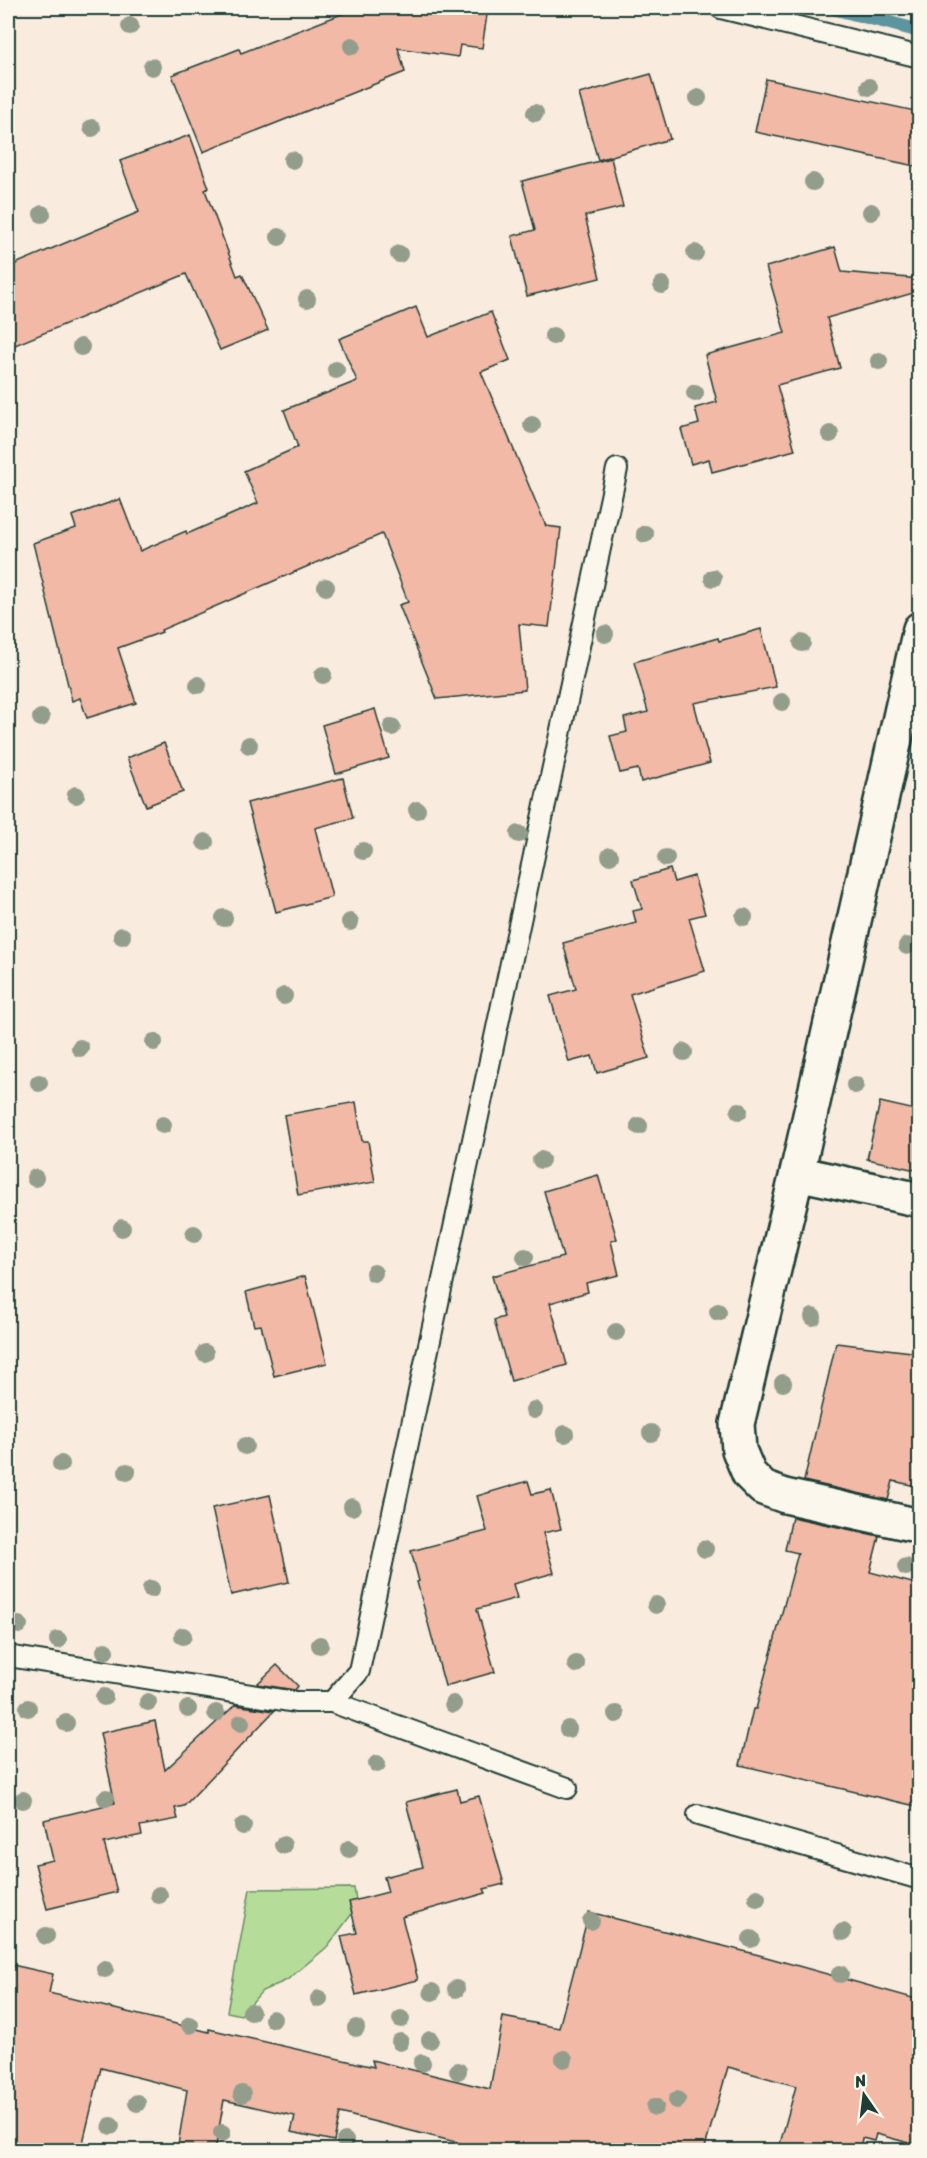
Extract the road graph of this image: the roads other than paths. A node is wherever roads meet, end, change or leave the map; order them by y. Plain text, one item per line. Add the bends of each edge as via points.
1 (721, 8) edge
2 (920, 57) edge
3 (617, 470) dead end
4 (918, 642) edge
5 (797, 1173) junction
6 (920, 1200) edge
7 (920, 1526) edge
8 (8, 1656) edge
9 (332, 1702) junction
10 (567, 1788) dead end
11 (698, 1815) dead end
12 (920, 1879) edge

1 - 2 lane
3 - 9 lane via 359,1671
4 - 5 street
5 - 6 street
5 - 7 street via 737,1424 739,1450 749,1474 763,1488
8 - 9 lane via 296,1702
9 - 10 lane
11 - 12 lane

